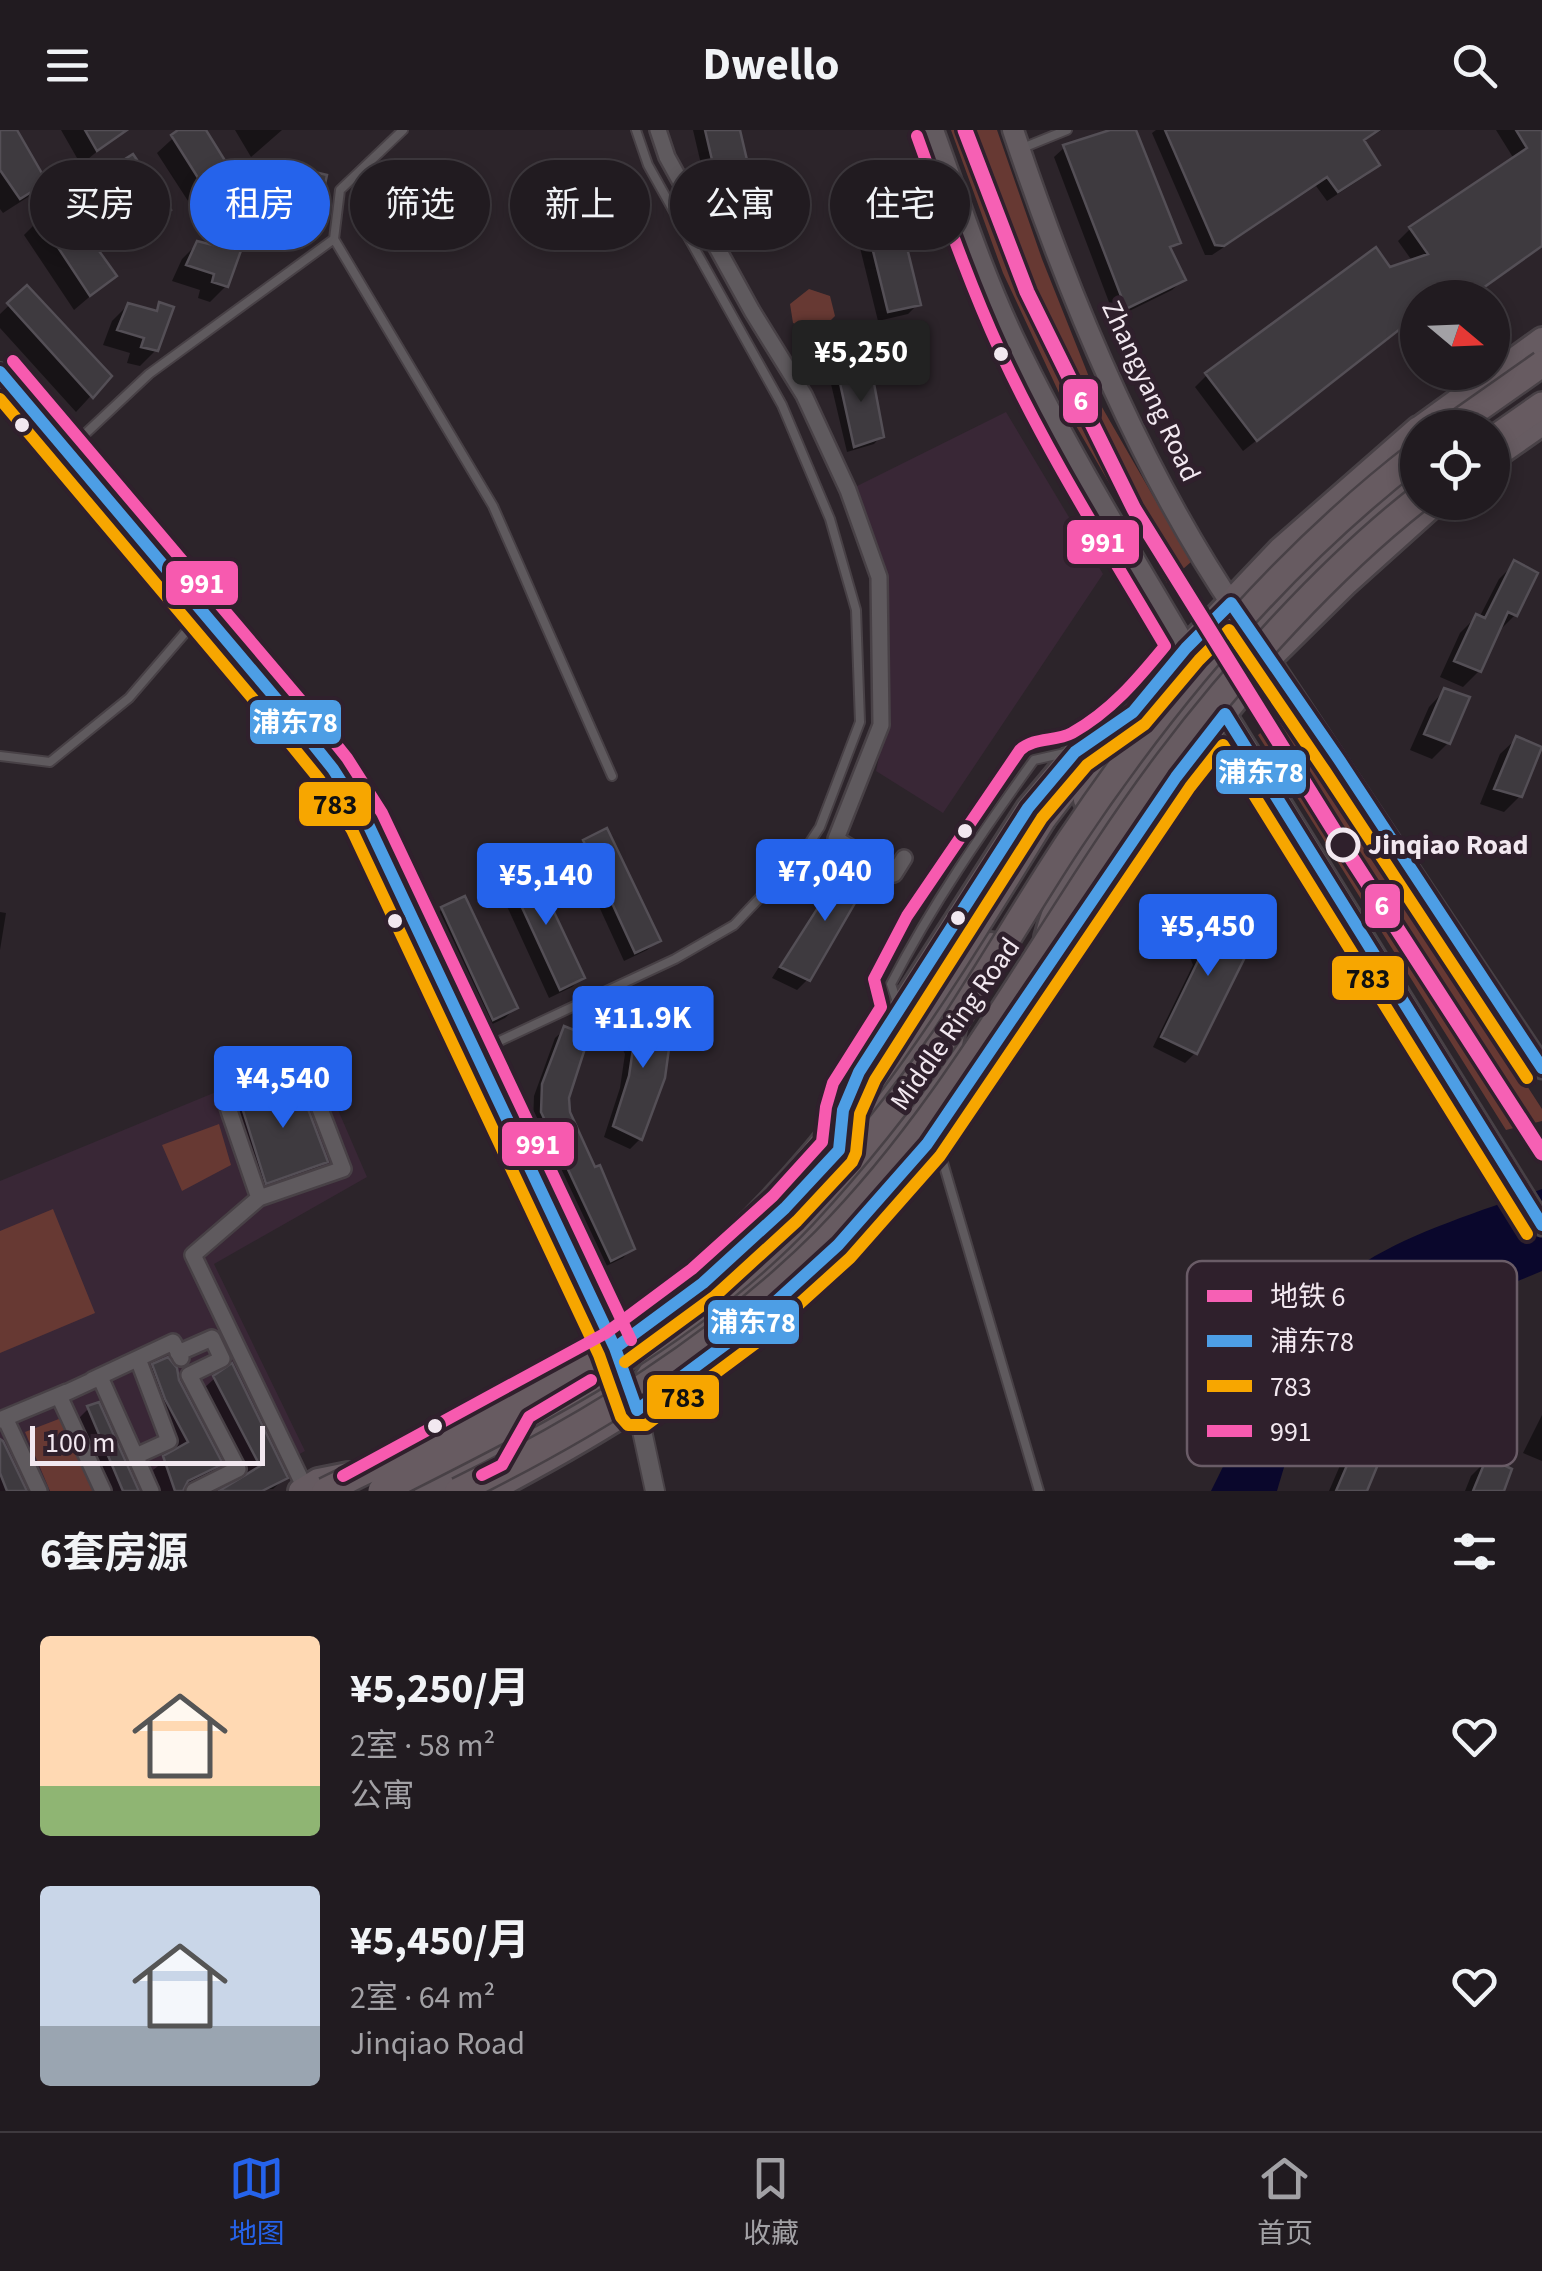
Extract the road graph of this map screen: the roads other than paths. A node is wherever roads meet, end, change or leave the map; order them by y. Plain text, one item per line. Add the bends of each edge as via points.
1 (403, 130) edge
2 (636, 130) edge
3 (658, 130) edge
4 (933, 130) edge
5 (1067, 130) edge
6 (1016, 140) edge
7 (334, 238) junction
8 (1542, 338) edge
9 (1510, 360) edge
10 (1542, 364) edge
11 (0, 372) edge
12 (1469, 390) edge
13 (1542, 405) edge
14 (1442, 410) edge
15 (1477, 410) edge
16 (1542, 424) edge
17 (1510, 427) edge
18 (1400, 444) edge
19 (1510, 446) edge
20 (68, 450) junction
21 (1400, 470) edge
22 (1400, 493) edge
23 (1400, 516) edge
24 (1417, 520) edge
25 (1230, 603) junction
26 (203, 612) junction
27 (1252, 635) junction
28 (1186, 648) junction
29 (1269, 660) junction
30 (1206, 681) junction
31 (1133, 712) junction
32 (1225, 714) junction
33 (0, 756) edge
34 (612, 776) dead end
35 (904, 858) dead end
36 (1031, 993) junction
37 (958, 994) junction
38 (476, 1052) junction
39 (1542, 1068) edge
40 (885, 1100) junction
41 (928, 1144) junction
42 (846, 1166) junction
43 (259, 1198) junction
44 (1542, 1225) edge
45 (615, 1348) junction
46 (178, 1353) junction
47 (138, 1359) junction
48 (189, 1376) junction
49 (100, 1377) junction
50 (58, 1396) junction
51 (636, 1410) junction
52 (2, 1419) edge
53 (461, 1424) junction
54 (541, 1430) junction
55 (136, 1456) junction
56 (395, 1466) junction
57 (510, 1484) edge
58 (310, 1490) edge
59 (39, 1491) edge
60 (103, 1491) edge
61 (152, 1491) edge
62 (194, 1491) edge
63 (352, 1491) edge
64 (382, 1491) edge
65 (426, 1491) edge
66 (458, 1491) edge
67 (490, 1491) edge
68 (655, 1491) edge
69 (1040, 1491) edge

1 - 7 lane via 340,190
2 - 38 lane via 648,165 782,406 830,519 856,610 860,722 820,827 734,925
3 - 35 street via 666,158 804,396 879,577 881,725 836,838 894,874
4 - 28 main road via 1017,346
5 - 6 lane
6 - 25 main road, Zhangyang Road via 1119,396
7 - 20 lane via 149,374
7 - 34 lane via 493,506
8 - 9 main road
10 - 15 highway, bridge
11 - 20 street
12 - 14 main road
13 - 17 highway
16 - 19 main road
18 - 25 main road via 1280,549
20 - 26 street
21 - 42 highway, Middle Ring Road, bridge via 1296,561 1142,739 944,1039
22 - 27 main road
23 - 66 highway, Middle Ring Road, bridge via 1320,589 1168,762 973,1058 825,1240 736,1320 638,1392
24 - 29 main road
25 - 27 main road, Zhangyang Road
25 - 28 main road
25 - 30 main road via 1222,648
26 - 33 lane via 129,698 50,762
26 - 38 street via 333,769 367,822
27 - 29 main road, Zhangyang Road
27 - 32 main road
28 - 30 main road
28 - 31 main road
29 - 32 main road
29 - 39 main road, Zhangyang Road
30 - 32 main road
30 - 36 main road via 1065,880
31 - 37 main road
31 - 42 main road via 1075,752 1028,808 900,1009 850,1089 843,1110
31 - 53 highway, bridge via 1043,818 873,1083 784,1189 694,1276 636,1321
32 - 36 main road
32 - 44 main road
36 - 41 main road
37 - 40 main road
37 - 42 main road via 948,1060
38 - 45 street
40 - 42 main road
40 - 42 main road
41 - 51 main road via 838,1245 746,1329
41 - 69 lane via 942,1159
42 - 45 main road
42 - 51 main road via 810,1232 660,1358 643,1382
42 - 53 highway, bridge via 672,1310 568,1374
42 - 64 highway, Middle Ring Road, bridge via 713,1295 623,1361
43 - 43 street via 224,1096 302,1062 342,1169
43 - 58 street via 192,1256
45 - 51 street
45 - 54 main road via 612,1377 599,1397
45 - 56 main road
46 - 47 street via 174,1342
46 - 48 street
46 - 48 street via 212,1338 217,1348 222,1359
47 - 49 street
47 - 55 street via 169,1441
48 - 62 street via 238,1469
49 - 50 street
49 - 55 street
50 - 52 street
50 - 60 street
51 - 57 main road
51 - 68 street
52 - 59 street
53 - 58 highway, bridge
54 - 57 street
54 - 65 main road
55 - 61 street
56 - 58 main road via 318,1480
56 - 63 main road
57 - 67 main road

